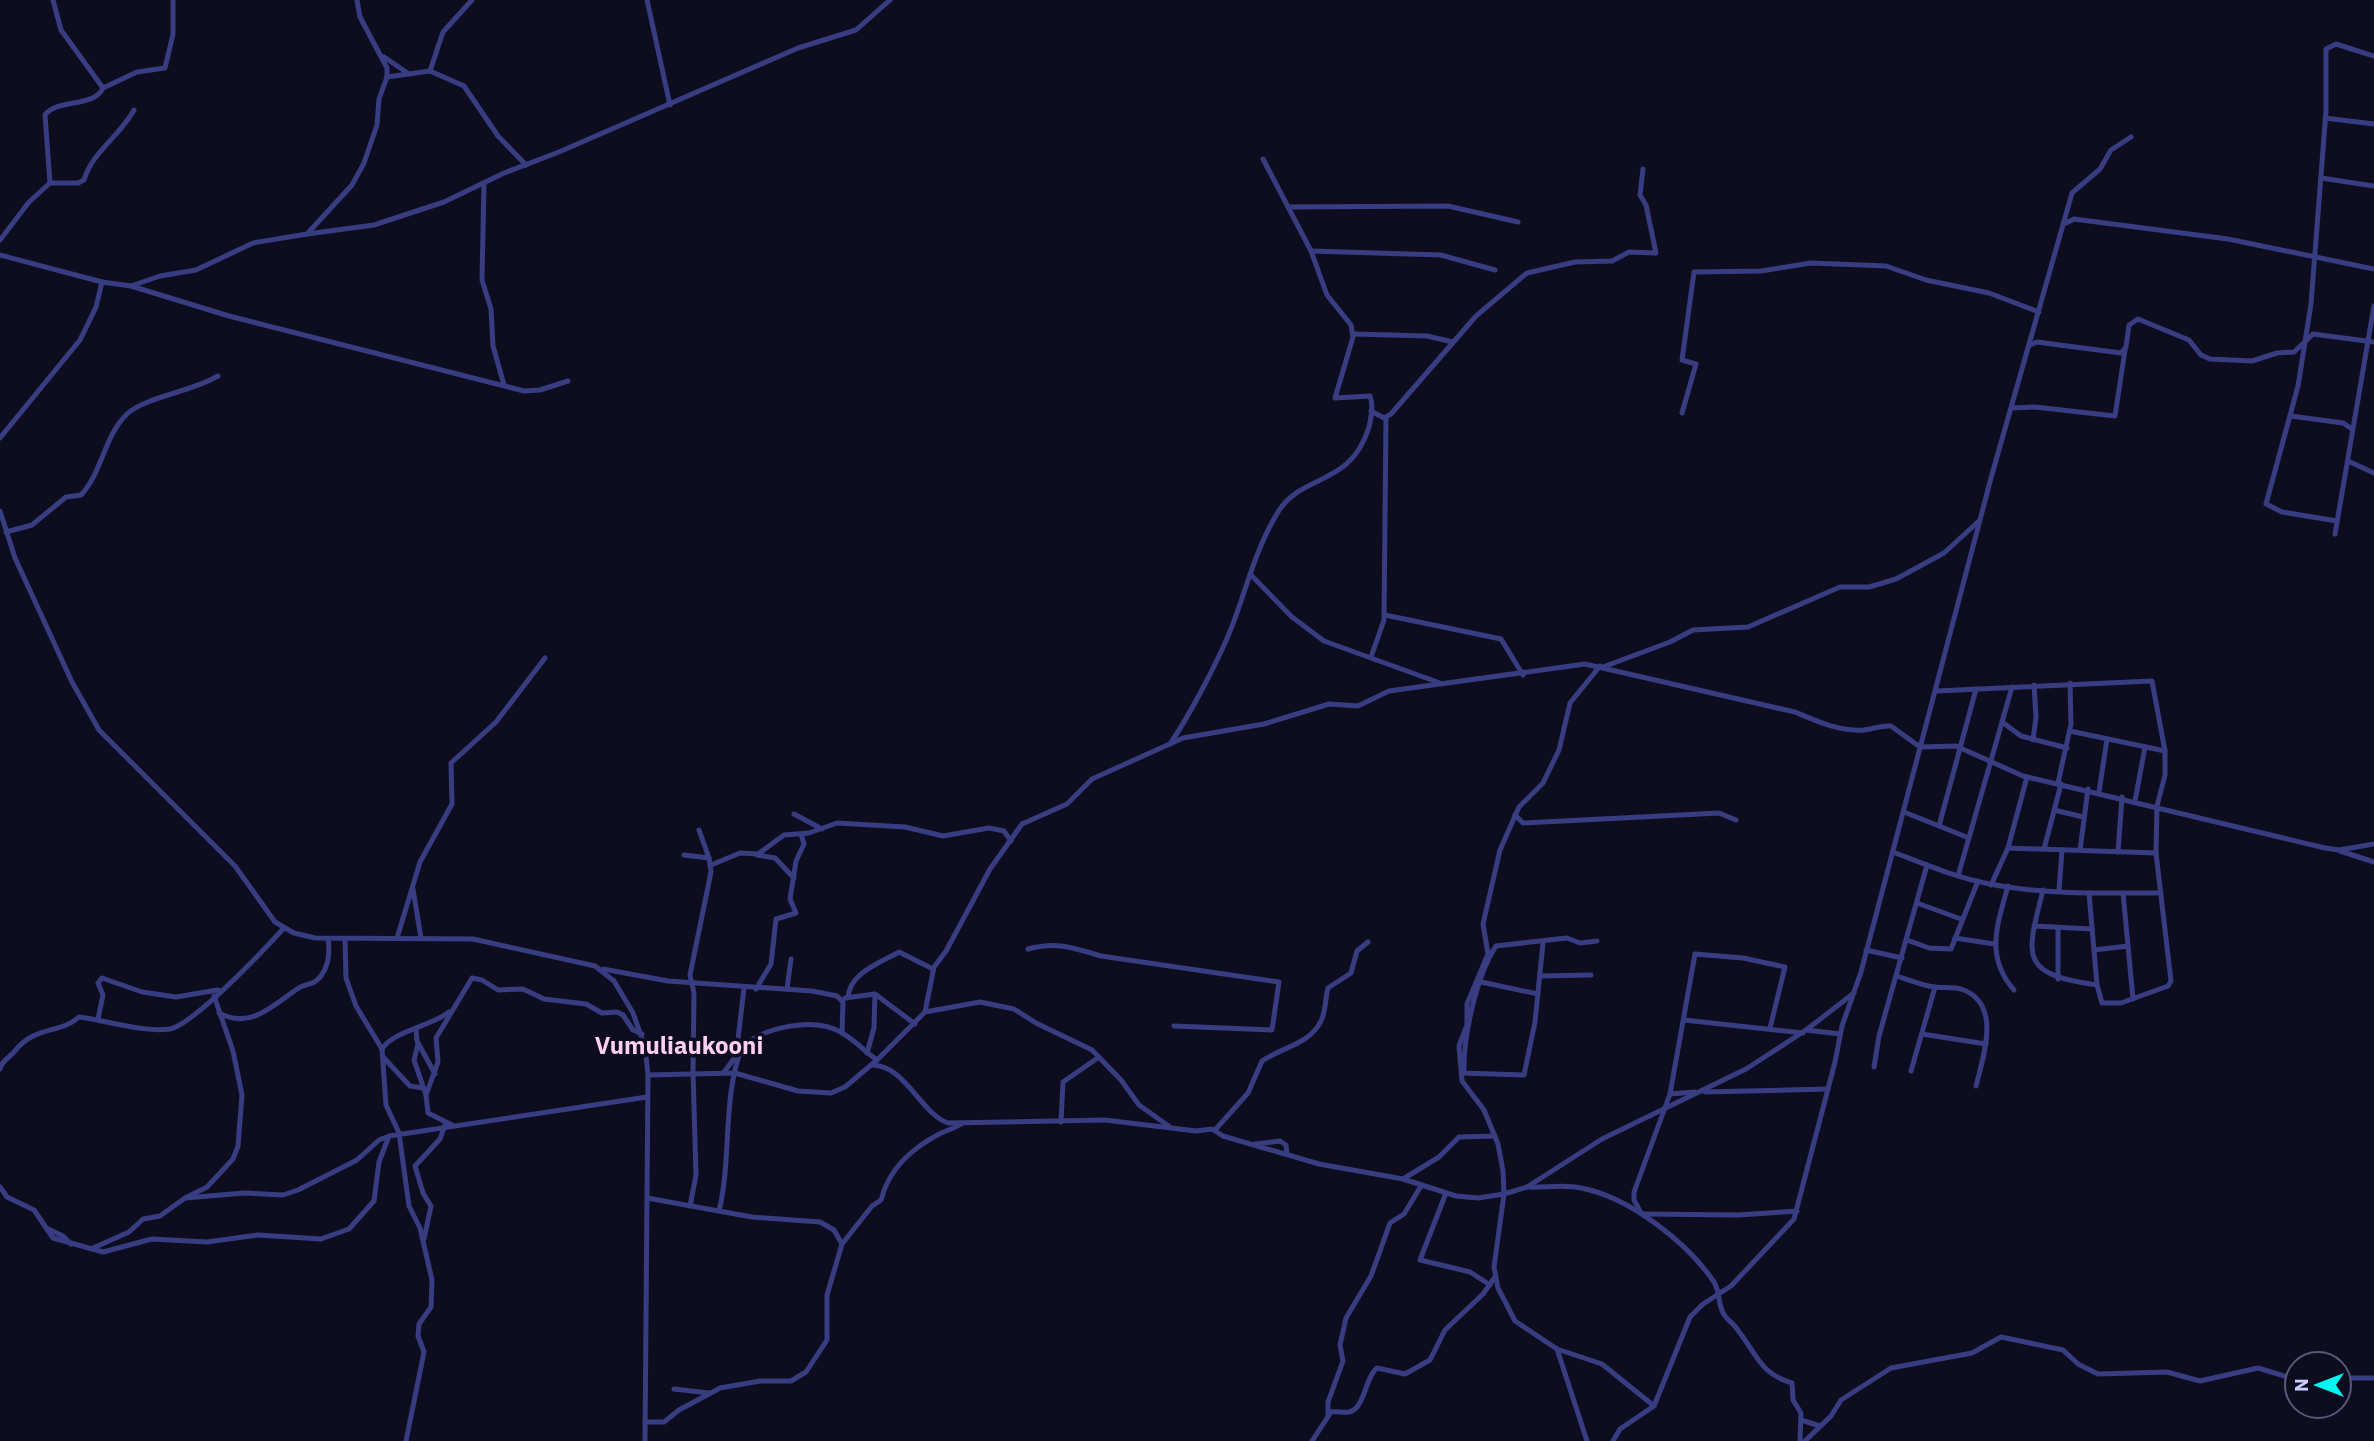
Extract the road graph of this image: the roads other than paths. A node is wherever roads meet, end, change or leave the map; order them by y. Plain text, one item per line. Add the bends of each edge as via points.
1 (53, 0) edge
2 (173, 0) edge
3 (357, 0) edge
4 (472, 0) edge
5 (647, 0) edge
6 (890, 0) edge
7 (2374, 56) edge
8 (384, 57) junction
9 (430, 71) junction
10 (409, 74) junction
11 (387, 77) junction
12 (103, 88) junction
13 (670, 105) junction
14 (134, 110) dead end
15 (2325, 118) junction
16 (2374, 124) edge
17 (2132, 137) dead end
18 (1263, 159) dead end
19 (526, 165) junction
20 (1643, 169) dead end
21 (2321, 178) junction
22 (50, 183) junction
23 (485, 183) junction
24 (2374, 186) edge
25 (1288, 207) junction
26 (1518, 222) dead end
27 (2064, 224) junction
28 (307, 234) junction
29 (0, 240) edge
30 (1311, 251) junction
31 (0, 255) edge
32 (2314, 258) junction
33 (2374, 269) edge
34 (1495, 270) dead end
35 (102, 282) junction
36 (131, 286) junction
37 (2374, 306) edge
38 (2039, 312) junction
39 (1354, 334) junction
40 (2306, 340) junction
41 (2371, 341) edge
42 (1453, 342) junction
43 (2030, 345) junction
44 (2125, 349) junction
45 (218, 376) dead end
46 (568, 381) dead end
47 (504, 385) junction
48 (2011, 408) junction
49 (1371, 411) junction
50 (1682, 413) dead end
51 (2291, 416) junction
52 (1386, 418) junction
53 (2352, 429) junction
54 (0, 438) edge
55 (2348, 461) junction
56 (2374, 473) edge
57 (0, 511) edge
58 (1981, 519) junction
59 (2337, 521) junction
60 (6, 532) junction
61 (2335, 534) dead end
62 (1250, 574) junction
63 (1385, 615) junction
64 (545, 657) dead end
65 (1371, 657) junction
66 (1602, 666) junction
67 (1523, 674) junction
68 (2070, 683) junction
69 (1441, 684) junction
70 (2034, 685) junction
71 (2012, 687) junction
72 (1976, 689) junction
73 (1936, 691) junction
74 (2002, 722) junction
75 (2070, 731) junction
76 (2107, 739) junction
77 (2033, 740) junction
78 (1170, 744) junction
79 (1920, 747) junction
80 (1960, 747) junction
81 (2145, 747) junction
82 (2067, 748) junction
83 (2165, 751) junction
84 (1992, 761) junction
85 (2028, 777) junction
86 (2060, 784) junction
87 (2088, 789) junction
88 (2099, 792) junction
89 (2122, 797) junction
90 (2135, 801) junction
91 (2157, 806) junction
92 (2054, 810) junction
93 (1904, 812) junction
94 (794, 814) dead end
95 (1515, 815) junction
96 (2083, 817) junction
97 (1736, 820) dead end
98 (1939, 826) junction
99 (822, 829) junction
100 (699, 830) dead end
101 (801, 834) junction
102 (1969, 838) junction
103 (1011, 841) junction
104 (2374, 844) edge
105 (2008, 848) junction
106 (2044, 849) junction
107 (2062, 850) junction
108 (2080, 850) junction
109 (2339, 850) junction
110 (1893, 852) junction
111 (2118, 852) junction
112 (2156, 853) junction
113 (684, 855) dead end
114 (754, 855) junction
115 (710, 861) junction
116 (2374, 862) edge
117 (1927, 865) junction
118 (1958, 876) junction
119 (794, 878) junction
120 (1978, 881) junction
121 (1992, 885) junction
122 (2008, 886) junction
123 (413, 888) junction
124 (2043, 890) junction
125 (2059, 891) junction
126 (2089, 893) junction
127 (2123, 893) junction
128 (2161, 893) junction
129 (1917, 903) junction
130 (1961, 919) junction
131 (2034, 926) junction
132 (2058, 928) junction
133 (284, 929) junction
134 (2092, 929) junction
135 (397, 937) junction
136 (421, 937) junction
137 (1955, 938) junction
138 (328, 939) junction
139 (345, 939) junction
140 (1907, 940) junction
141 (1597, 941) dead end
142 (1368, 942) dead end
143 (1542, 943) junction
144 (1994, 944) junction
145 (2128, 946) junction
146 (1028, 949) dead end
147 (1866, 950) junction
148 (2094, 950) junction
149 (1902, 958) junction
150 (791, 959) dead end
151 (603, 970) junction
152 (933, 970) junction
153 (1591, 975) dead end
154 (1540, 976) junction
155 (1897, 976) junction
156 (2058, 979) junction
157 (1481, 982) junction
158 (691, 983) junction
159 (2096, 985) junction
160 (1935, 987) junction
161 (744, 988) junction
162 (221, 989) junction
163 (755, 989) junction
164 (787, 989) junction
165 (2014, 990) dead end
166 (1854, 993) junction
167 (875, 994) junction
168 (1538, 994) junction
169 (214, 996) junction
170 (845, 998) junction
171 (2133, 999) junction
172 (452, 1010) junction
173 (925, 1012) junction
174 (219, 1013) junction
175 (98, 1019) junction
176 (1684, 1020) junction
177 (915, 1024) junction
178 (1174, 1026) dead end
179 (1770, 1028) junction
180 (416, 1029) junction
181 (1804, 1031) junction
182 (842, 1032) junction
183 (642, 1034) junction
184 (1840, 1034) junction
185 (1922, 1034) junction
186 (418, 1044) junction
187 (1986, 1044) junction
188 (382, 1049) junction
189 (867, 1053) junction
190 (1099, 1056) junction
191 (384, 1058) junction
192 (875, 1063) junction
193 (1874, 1067) dead end
194 (0, 1069) edge
195 (1911, 1071) dead end
196 (693, 1072) junction
197 (724, 1072) junction
198 (735, 1073) junction
199 (1463, 1073) junction
200 (435, 1074) junction
201 (648, 1074) junction
202 (1476, 1074) junction
203 (1976, 1086) dead end
204 (423, 1088) junction
205 (1828, 1089) junction
206 (1469, 1090) junction
207 (1701, 1092) junction
208 (1670, 1094) junction
209 (426, 1096) junction
210 (647, 1097) junction
211 (1665, 1107) junction
212 (1061, 1122) junction
213 (962, 1124) junction
214 (449, 1125) junction
215 (1174, 1129) junction
216 (1215, 1130) junction
217 (399, 1133) junction
218 (1495, 1136) junction
219 (387, 1137) junction
220 (1254, 1144) junction
221 (1287, 1154) junction
222 (1403, 1179) junction
223 (1421, 1186) junction
224 (0, 1187) edge
225 (1527, 1187) junction
226 (1446, 1193) junction
227 (1504, 1194) junction
228 (185, 1198) junction
229 (647, 1199) junction
230 (690, 1206) junction
231 (719, 1211) junction
232 (1797, 1211) junction
233 (1642, 1214) junction
234 (842, 1244) junction
235 (90, 1249) junction
236 (423, 1249) junction
237 (1495, 1277) junction
238 (1490, 1285) junction
239 (1720, 1295) junction
240 (1557, 1349) junction
241 (2283, 1376) edge
242 (2353, 1378) edge
243 (2374, 1378) edge
244 (674, 1389) dead end
245 (709, 1393) junction
246 (1654, 1406) junction
247 (1328, 1414) junction
248 (1801, 1420) junction
249 (645, 1422) junction
250 (1820, 1426) junction
251 (406, 1441) edge
252 (645, 1441) edge
253 (1312, 1441) edge
254 (1587, 1441) edge
255 (1613, 1441) edge
256 (1803, 1441) edge

1 - 12 street via 61,30
2 - 12 street via 173,34 165,68 137,72
3 - 8 street via 360,17
4 - 9 street via 443,32
5 - 13 street
6 - 13 street via 856,30 798,48
7 - 15 street via 2336,44 2328,46
8 - 10 street
8 - 11 street
9 - 10 street
9 - 19 street via 464,86 498,136
10 - 11 street
11 - 28 street via 365,163 346,194
12 - 22 street via 95,97 54,108 45,116
13 - 19 street
14 - 22 street via 118,136 88,164 81,182
15 - 16 street
15 - 21 street
17 - 27 street via 2111,150 2100,169 2072,193
18 - 25 street
19 - 23 street
20 - 42 street via 1640,195 1656,253 1629,252 1612,261 1575,262 1527,273
21 - 24 street
21 - 32 street
22 - 29 street
23 - 28 street via 389,221
23 - 47 street via 482,280
25 - 26 street via 1448,206
25 - 30 street
27 - 32 street via 2074,219 2207,235
27 - 38 street
28 - 36 street via 261,241 196,270
30 - 34 street via 1441,255
30 - 39 street via 1327,295
31 - 35 street
32 - 33 street
32 - 40 street
35 - 36 street
35 - 54 street via 80,340
36 - 47 street via 229,316
37 - 41 street
38 - 43 street
38 - 50 street via 1989,293 1886,266 1811,263 1761,271 1695,272 1682,360 1696,364
39 - 42 street via 1427,336
39 - 49 street via 1335,398 1370,396
40 - 41 street via 2318,334
40 - 44 street via 2294,352 2252,361 2215,360 2202,355 2189,340 2138,319 2129,325
40 - 51 street
41 - 53 street
42 - 52 street
43 - 44 street via 2037,342 2116,354
43 - 48 street
44 - 48 street via 2115,416
45 - 60 street via 130,411 112,434 81,495 66,497 32,525
46 - 47 street via 531,391
48 - 58 street
49 - 52 street
49 - 62 street via 1358,454 1284,505
51 - 53 street via 2343,423
51 - 59 street via 2266,505
52 - 63 street
53 - 55 street
55 - 56 street
55 - 59 street
57 - 60 street
58 - 66 street via 1944,553 1896,579 1869,587 1840,587 1748,627 1693,630
58 - 73 street
59 - 61 street
60 - 133 street via 72,682 100,730 235,866 265,912
62 - 65 street via 1292,617 1324,641
62 - 78 street via 1224,644
63 - 65 street
63 - 67 street via 1501,639
64 - 123 street via 496,723 451,763 452,804 426,847
65 - 69 street
66 - 67 street
66 - 79 street via 1637,678 1795,712 1833,726 1857,730 1891,726
66 - 95 street via 1570,703 1559,750 1542,783
67 - 69 street
68 - 70 street
68 - 75 street
68 - 83 street via 2152,681
69 - 78 street via 1378,694 1358,706 1329,704 1264,724
70 - 71 street
70 - 77 street
71 - 72 street
71 - 74 street
72 - 73 street
72 - 80 street
73 - 79 street
74 - 77 street
74 - 84 street
75 - 76 street
75 - 82 street
76 - 81 street
76 - 88 street
77 - 82 street
78 - 103 street via 1092,779 1067,804 1022,824
79 - 80 street
79 - 93 street
80 - 84 street
80 - 98 street
81 - 83 street
81 - 90 street
82 - 86 street
83 - 91 street
84 - 85 street
84 - 102 street
85 - 86 street
85 - 105 street
86 - 87 street
86 - 92 street
87 - 88 street
87 - 96 street
88 - 89 street
89 - 90 street
89 - 111 street
90 - 91 street
91 - 109 street
91 - 112 street
92 - 96 street
92 - 106 street
93 - 98 street
93 - 110 street
94 - 99 street
95 - 97 street via 1527,823 1706,813 1726,814
95 - 199 street via 1500,850 1486,907 1483,930 1488,954 1467,1004 1467,1026 1459,1045
96 - 108 street
98 - 102 street
99 - 101 street
99 - 103 street via 837,823 881,825 943,836 989,828 1004,831
100 - 115 street
101 - 114 street via 784,835
101 - 119 street via 804,844
102 - 118 street
103 - 152 street
104 - 109 street
105 - 106 street
105 - 121 street
106 - 107 street
107 - 108 street
107 - 125 street
108 - 111 street
109 - 116 street
110 - 117 street
110 - 147 street
111 - 112 street
112 - 128 street
113 - 115 street
114 - 115 street via 740,853
114 - 119 street via 775,858
115 - 158 street
117 - 118 street
117 - 129 street
118 - 120 street
119 - 163 street via 790,900 796,913 776,919 771,964
120 - 121 street
120 - 130 street
121 - 122 street
122 - 124 street
122 - 144 street
123 - 135 street
123 - 136 street
124 - 125 street
124 - 131 street
125 - 126 street
126 - 127 street
126 - 134 street
127 - 128 street
127 - 145 street
128 - 171 street via 2171,981 2165,988
129 - 130 street
129 - 140 street
130 - 137 street
131 - 132 street
131 - 156 street via 2033,956 2046,973
132 - 134 street
132 - 156 street
133 - 138 street
133 - 162 street
134 - 148 street
135 - 136 street
135 - 139 street
136 - 151 street via 473,939 568,958
137 - 140 street via 1947,950
137 - 144 street
138 - 139 street
138 - 174 street via 326,967 314,984 300,987 250,1019
139 - 188 street via 346,978 356,1006
140 - 149 street
141 - 143 street via 1580,943 1567,938
142 - 216 street via 1357,951 1351,973 1328,988 1316,1028 1304,1041 1262,1061 1252,1087
143 - 154 street
143 - 157 street via 1496,946
144 - 165 street via 2000,971
145 - 148 street
145 - 171 street
146 - 178 street via 1077,947 1101,956 1279,982 1272,1030
147 - 149 street
147 - 166 street
148 - 159 street
149 - 155 street
150 - 164 street
151 - 158 street
151 - 183 street via 623,994
152 - 170 street via 899,952 858,977
152 - 173 street
153 - 154 street
154 - 168 street
155 - 160 street
155 - 193 street
156 - 159 street
157 - 168 street
157 - 199 street via 1465,1041
158 - 161 street
158 - 196 street
159 - 171 street via 2099,999 2106,1005
160 - 185 street
160 - 187 street via 1960,989 1976,1002 1987,1025
161 - 163 street
161 - 197 street via 736,1056
162 - 169 street
162 - 175 street via 176,997 142,992 102,978 98,981 103,995
163 - 164 street
164 - 170 street
166 - 181 street
166 - 184 street
167 - 170 street
167 - 177 street
167 - 189 street via 874,1028
168 - 202 street via 1524,1075
169 - 174 street
169 - 175 street via 184,1023 169,1029
170 - 182 street
172 - 180 street
172 - 183 street via 467,983 475,978 498,990 523,989 544,999 586,1004 602,1013 617,1012
172 - 200 street via 436,1038
173 - 177 street
173 - 190 street via 980,1002 1014,1009
174 - 228 street via 242,1095 237,1151 207,1187
175 - 194 street via 79,1017 71,1024 25,1038
176 - 179 street
176 - 179 street via 1695,954 1713,954 1784,967
176 - 208 street
177 - 192 street
179 - 181 street
180 - 186 street
180 - 188 street via 389,1040
181 - 184 street
181 - 207 street
182 - 189 street
182 - 198 street via 806,1025 758,1037 742,1047
183 - 201 street
184 - 205 street
185 - 187 street
185 - 195 street
186 - 200 street
186 - 204 street via 414,1060
187 - 203 street
188 - 191 street
189 - 192 street
190 - 212 street via 1063,1082
190 - 215 street via 1139,1105
191 - 204 street via 410,1086
191 - 217 street via 386,1105
192 - 198 street via 831,1093 798,1091
192 - 213 street via 899,1079 935,1116
196 - 197 street
196 - 201 street
196 - 230 street via 696,1175
197 - 198 street
198 - 231 street
199 - 202 street
199 - 206 street via 1462,1081
200 - 209 street
201 - 210 street
202 - 206 street
204 - 209 street
205 - 207 street
205 - 232 street
206 - 218 street
207 - 208 street
207 - 211 street
208 - 211 street
209 - 214 street via 428,1114
210 - 214 street
210 - 229 street
211 - 225 street via 1576,1153
211 - 233 street via 1634,1192
212 - 213 street
212 - 215 street via 1105,1120
213 - 234 street via 898,1163 881,1200
214 - 217 street
214 - 236 street via 415,1166 431,1206
215 - 216 street
216 - 220 street
217 - 219 street
217 - 236 street via 407,1196
218 - 222 street via 1462,1135 1428,1165
218 - 227 street
219 - 228 street via 357,1160 287,1194
219 - 235 street via 376,1197 344,1233 312,1240 258,1235 207,1242 152,1239 110,1252
220 - 221 street
220 - 221 street via 1280,1140
221 - 222 street
222 - 223 street
223 - 226 street
223 - 247 street via 1404,1214 1390,1223 1371,1276 1346,1318 1340,1345 1343,1361
224 - 235 street via 7,1197 34,1210 53,1238
225 - 227 street
225 - 233 street via 1580,1188
226 - 227 street via 1479,1198
226 - 238 street via 1420,1260 1470,1272
227 - 237 street via 1495,1242
228 - 235 street via 160,1216 143,1219 129,1232
229 - 230 street
229 - 249 street
230 - 231 street
231 - 234 street via 824,1223
232 - 233 street
232 - 239 street via 1785,1232
233 - 239 street via 1687,1250
234 - 245 street via 827,1296 827,1340 813,1365 791,1381 743,1383
236 - 251 street via 433,1302 419,1324 424,1352
237 - 238 street
237 - 240 street via 1514,1321
238 - 247 street via 1451,1322 1427,1362 1405,1374 1377,1368 1356,1408
239 - 246 street via 1698,1308 1683,1328
239 - 248 street via 1724,1314 1755,1356 1776,1379 1792,1383
240 - 246 street via 1602,1364
240 - 254 street
241 - 250 street via 2258,1368 2200,1381 2170,1373 2098,1374 2082,1367 2063,1349 2001,1337 1972,1353 1891,1367 1841,1400
242 - 243 street
244 - 245 street
245 - 249 street via 664,1422
246 - 255 street via 1620,1429
247 - 253 street
248 - 250 street
248 - 256 street
249 - 252 street
250 - 256 street

